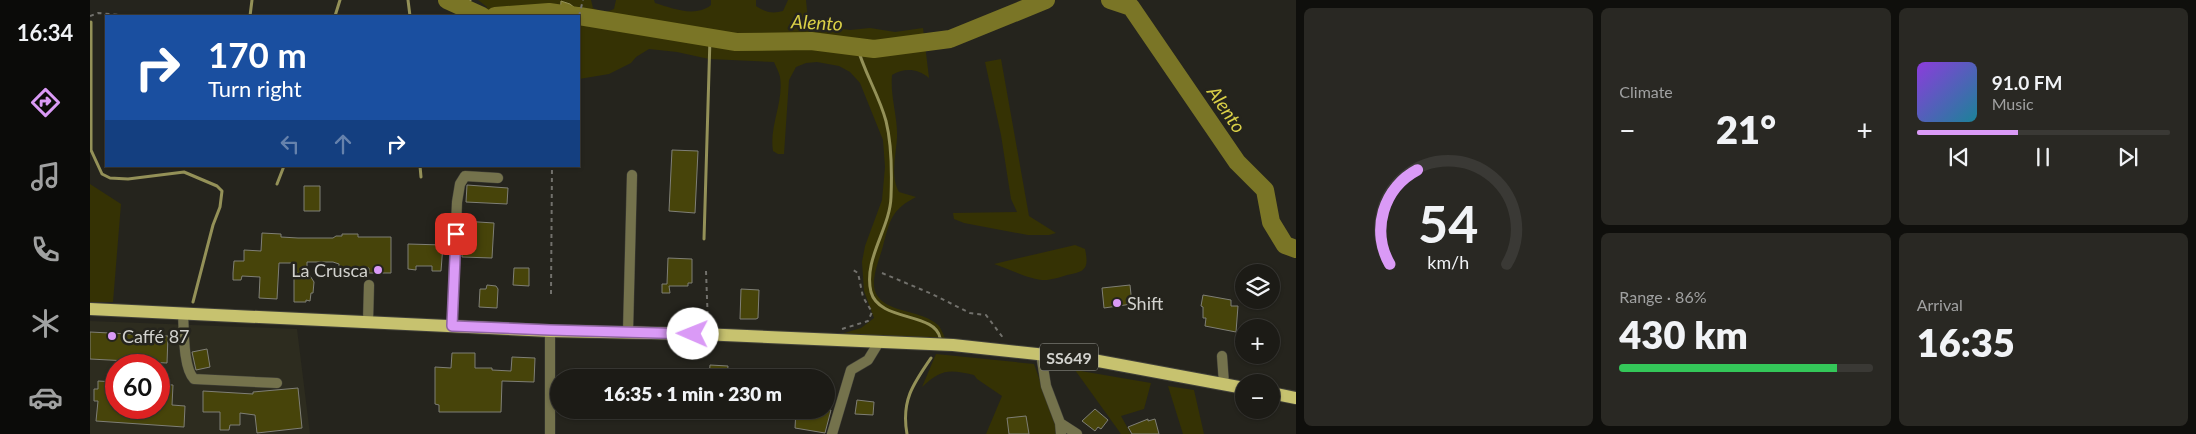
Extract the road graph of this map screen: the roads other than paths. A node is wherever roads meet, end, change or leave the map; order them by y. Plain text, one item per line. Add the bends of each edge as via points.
1 (632, 174) dead end
2 (498, 178) dead end
3 (369, 285) dead end
4 (90, 309) edge
5 (183, 313) junction
6 (368, 322) junction
7 (452, 326) junction
8 (550, 330) junction
9 (628, 332) junction
10 (879, 342) junction
11 (1041, 354) junction
12 (1222, 356) dead end
13 (277, 384) dead end
14 (1224, 384) junction
15 (1235, 386) edge
16 (1280, 395) edge
17 (1296, 398) edge
18 (1061, 429) edge
19 (550, 434) edge
20 (832, 434) edge
21 (1078, 434) edge

1 - 9 street
2 - 7 street via 465,176 460,184
3 - 6 street
4 - 5 main road, SS649
5 - 6 main road, SS649
5 - 13 street via 187,365 194,379
6 - 7 main road, SS649
7 - 8 main road, SS649
8 - 9 main road, SS649
8 - 19 street
9 - 10 main road, SS649
10 - 11 main road, SS649
10 - 20 street via 868,360 851,370
11 - 14 main road, SS649
11 - 18 street via 1046,386
12 - 14 street
14 - 15 main road, SS649
16 - 17 main road
18 - 21 street

